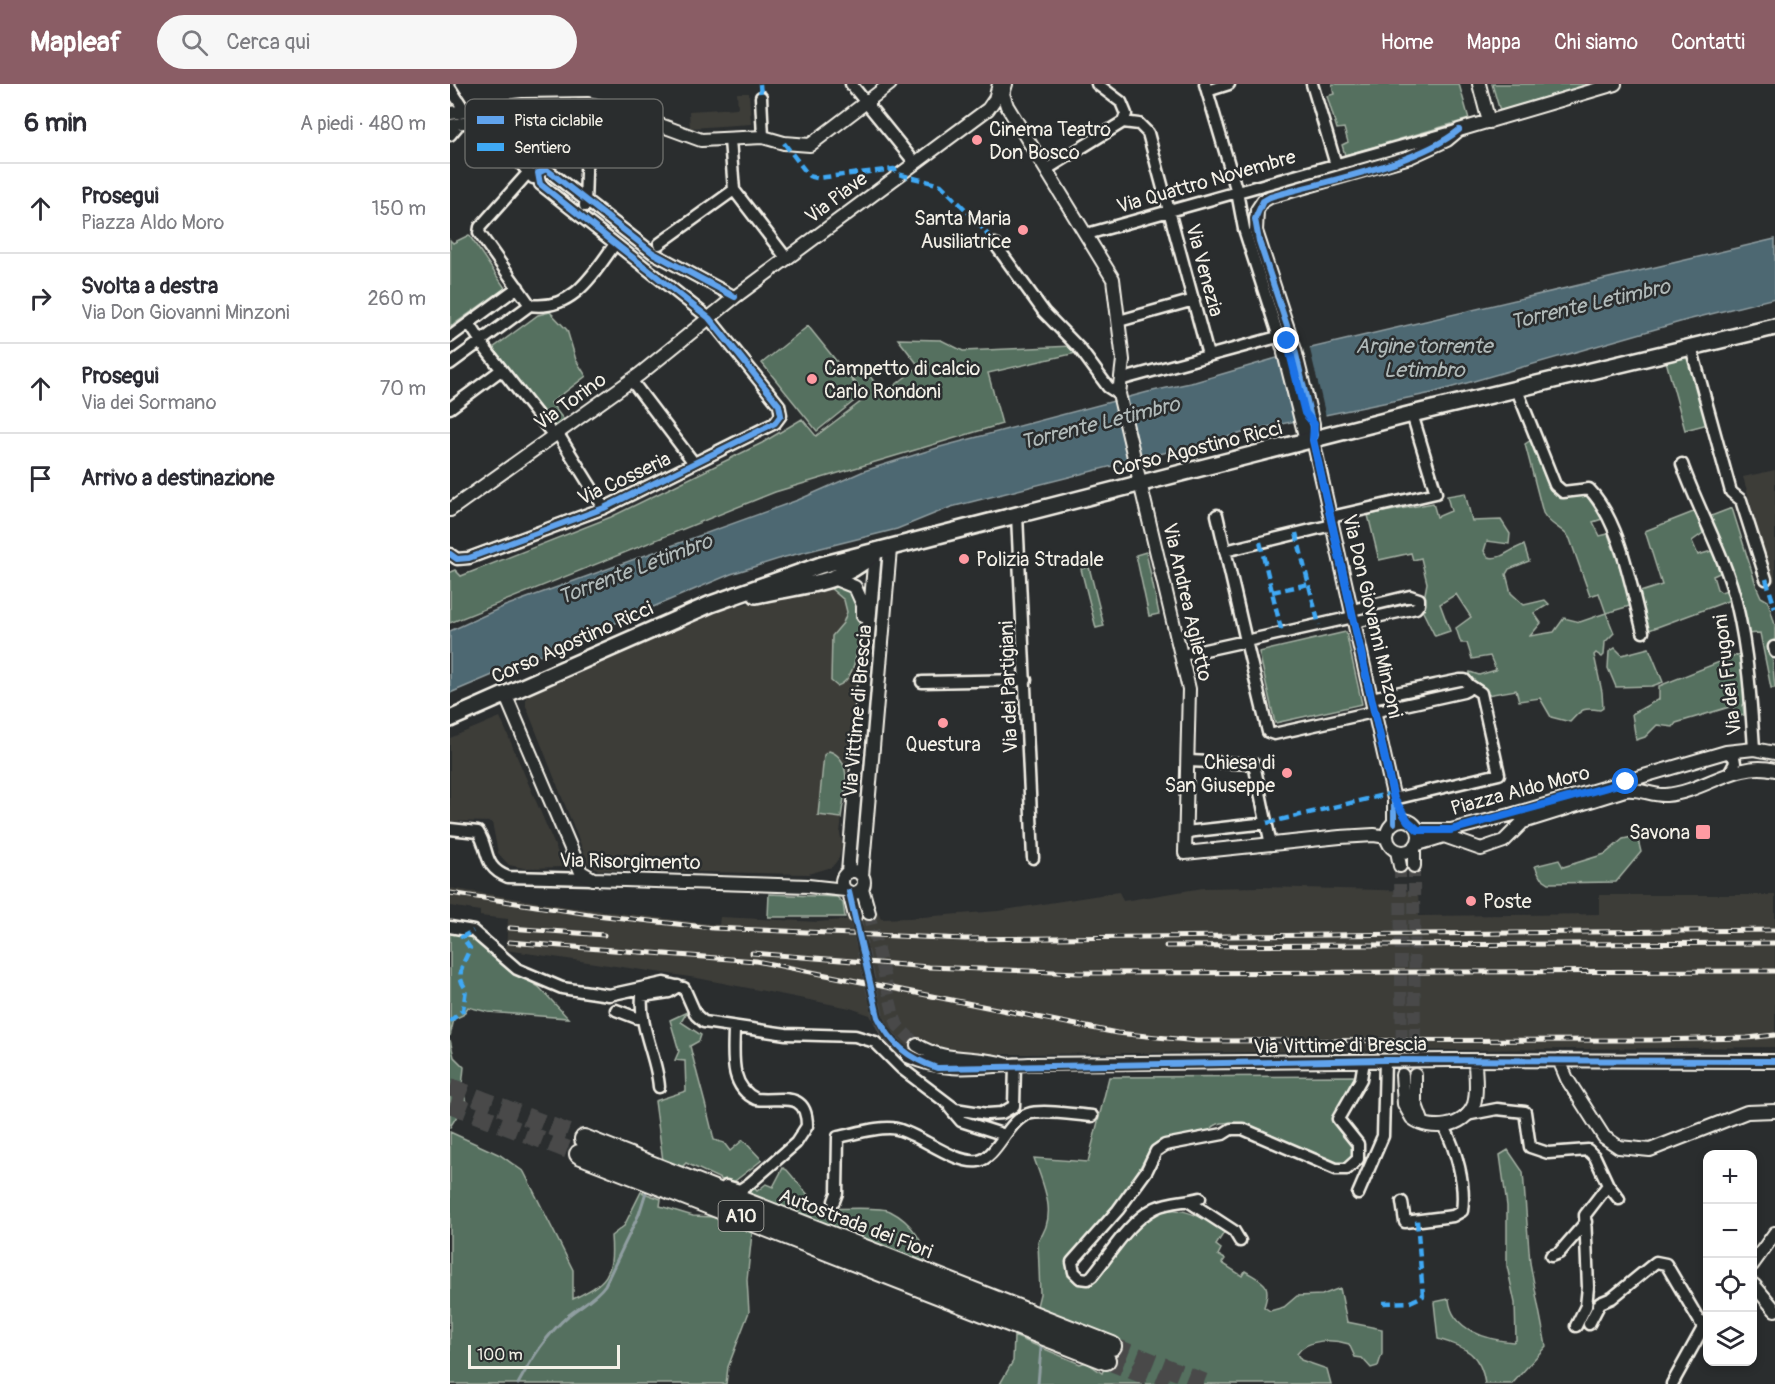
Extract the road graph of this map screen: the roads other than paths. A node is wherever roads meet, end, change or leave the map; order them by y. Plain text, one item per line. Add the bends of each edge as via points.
1 (850, 84) edge
2 (890, 84) edge
3 (999, 84) edge
4 (1006, 84) edge
5 (1097, 84) edge
6 (1229, 84) edge
7 (1312, 84) edge
8 (1479, 84) edge
9 (1615, 84) edge
10 (1206, 87) edge
11 (450, 88) edge
12 (761, 97) dead end
13 (867, 103) junction
14 (1007, 106) junction
15 (987, 109) junction
16 (465, 111) joint
17 (450, 113) edge
18 (1123, 122) junction
19 (1490, 122) junction
20 (455, 124) edge
21 (663, 128) edge
22 (1459, 130) junction
23 (450, 135) edge
24 (763, 137) junction
25 (730, 140) junction
26 (915, 163) junction
27 (1336, 165) junction
28 (524, 168) edge
29 (586, 168) edge
30 (1047, 169) junction
31 (528, 173) junction
32 (540, 184) junction
33 (734, 190) junction
34 (1237, 192) junction
35 (585, 201) junction
36 (1171, 211) junction
37 (585, 221) junction
38 (1087, 234) junction
39 (615, 244) junction
40 (659, 244) dead end
41 (995, 244) dead end
42 (787, 259) junction
43 (518, 287) junction
44 (735, 297) junction
45 (1194, 300) junction
46 (530, 305) junction
47 (709, 318) junction
48 (1119, 321) junction
49 (469, 323) junction
50 (1775, 327) edge
51 (450, 337) edge
52 (1278, 337) junction
53 (481, 342) junction
54 (1691, 347) junction
55 (1290, 352) junction
56 (1208, 355) junction
57 (450, 364) edge
58 (501, 370) junction
59 (1123, 379) junction
60 (631, 380) junction
61 (1517, 390) junction
62 (1119, 394) junction
63 (450, 408) edge
64 (1412, 414) junction
65 (556, 435) junction
66 (1313, 440) junction
67 (694, 463) junction
68 (1682, 464) dead end
69 (1138, 477) junction
70 (604, 508) junction
71 (450, 510) edge
72 (1017, 515) junction
73 (1216, 515) dead end
74 (1331, 521) junction
75 (890, 549) junction
76 (1225, 550) junction
77 (875, 553) junction
78 (453, 556) edge
79 (835, 579) junction
80 (1766, 579) dead end
81 (711, 604) junction
82 (1353, 616) junction
83 (1643, 632) dead end
84 (1246, 641) junction
85 (866, 650) junction
86 (1182, 655) junction
87 (1026, 680) junction
88 (922, 682) dead end
89 (1469, 685) junction
90 (505, 694) junction
91 (1371, 698) junction
92 (1374, 711) junction
93 (450, 719) edge
94 (1754, 749) junction
95 (1726, 752) junction
96 (1775, 753) edge
97 (1189, 761) junction
98 (1775, 770) edge
99 (1729, 774) junction
100 (1394, 799) junction
101 (1408, 821) junction
102 (1267, 823) junction
103 (1394, 824) junction
104 (450, 829) edge
105 (1418, 830) junction
106 (1186, 832) junction
107 (1388, 837) junction
108 (1271, 844) junction
109 (1416, 846) junction
110 (1397, 851) junction
111 (1033, 858) dead end
112 (1400, 866) tunnel mouth
113 (1414, 866) tunnel mouth
114 (845, 874) junction
115 (593, 879) junction
116 (862, 882) junction
117 (808, 886) junction
118 (847, 891) junction
119 (869, 913) tunnel mouth
120 (855, 916) tunnel mouth
121 (450, 927) edge
122 (678, 986) junction
123 (616, 1010) dead end
124 (643, 1017) junction
125 (734, 1027) junction
126 (917, 1045) tunnel mouth
127 (908, 1056) tunnel mouth
128 (1385, 1060) junction
129 (1559, 1060) junction
130 (1775, 1060) edge
131 (1364, 1061) junction
132 (1475, 1061) junction
133 (1012, 1065) junction
134 (1415, 1075) tunnel mouth
135 (1402, 1076) tunnel mouth
136 (659, 1087) dead end
137 (945, 1102) junction
138 (1775, 1111) edge
139 (1466, 1115) junction
140 (1092, 1116) dead end
141 (1422, 1122) junction
142 (1444, 1126) junction
143 (1005, 1135) junction
144 (582, 1147) tunnel mouth
145 (693, 1172) dead end
146 (1608, 1185) junction
147 (1358, 1194) dead end
148 (1200, 1198) dead end
149 (1619, 1199) dead end
150 (834, 1201) dead end
151 (1188, 1201) junction
152 (1402, 1202) dead end
153 (1586, 1222) junction
154 (1775, 1233) edge
155 (1240, 1240) dead end
156 (1551, 1256) dead end
157 (1757, 1259) edge
158 (1757, 1290) edge
159 (1775, 1310) edge
160 (1703, 1320) edge
161 (1589, 1324) dead end
162 (1576, 1326) dead end
163 (1703, 1327) edge
164 (1109, 1353) tunnel mouth
165 (1672, 1384) edge

1 - 13 street
2 - 13 street
3 - 15 street, Via Piave
4 - 14 street via 1003,94
5 - 18 street via 1121,102 1126,114
6 - 10 street
7 - 27 street
8 - 19 street
9 - 19 street, Via Quattro Novembre
10 - 34 street
11 - 16 street
12 - 24 street
13 - 24 street via 810,145
13 - 26 street
14 - 15 street, Via Piave
14 - 30 street
15 - 26 street, Via Piave
16 - 17 street
18 - 30 street
18 - 36 street, Via Venezia via 1139,124 1148,133
19 - 22 street, Via Quattro Novembre
20 - 23 street
21 - 25 street via 689,138
22 - 27 street, Via Quattro Novembre
22 - 55 street, Via Quattro Novembre via 1410,157 1263,201 1255,219
24 - 25 street
25 - 33 street
26 - 42 street, Via Piave
27 - 34 street, Via Quattro Novembre
28 - 31 street
29 - 35 street
30 - 38 street
31 - 32 street
31 - 43 street via 480,227 479,233
32 - 35 street via 538,173 546,169
32 - 37 street
33 - 40 street
33 - 42 street
34 - 36 street, Via Quattro Novembre
34 - 52 street via 1244,229
35 - 37 street
35 - 44 street via 653,253
36 - 38 street, Via Quattro Novembre
36 - 45 street, Via Venezia
37 - 39 street
38 - 48 street via 1113,279
39 - 46 street via 576,293 549,305
39 - 47 street
41 - 62 street via 1044,312 1108,387
42 - 44 street, Via Piave
43 - 46 street
43 - 49 street
44 - 47 street, Via Piave
45 - 48 street
45 - 56 street, Via Venezia
46 - 53 street
47 - 60 street, Via Torino
47 - 67 street, Via Cosseria via 782,411 778,421
48 - 59 street
49 - 51 street
49 - 53 street
50 - 54 main road, Corso Agostino Ricci
52 - 55 street
52 - 56 street
53 - 57 street
53 - 58 street
54 - 61 main road, Corso Agostino Ricci
54 - 80 street via 1731,492 1741,500
55 - 66 street via 1308,425 1305,436
56 - 59 street
58 - 63 street
58 - 65 street
59 - 62 street
60 - 65 street, Via Torino
60 - 67 street
61 - 64 main road, Corso Agostino Ricci
61 - 83 street via 1555,485 1563,492 1589,489 1609,521 1621,549
62 - 69 street, Via Andrea Aglietto
64 - 66 main road, Corso Agostino Ricci
64 - 74 street via 1436,492
65 - 70 street
65 - 71 street, Via Torino
66 - 69 main road, Corso Agostino Ricci
66 - 74 street, Via Don Giovanni Minzoni
67 - 70 street, Via Cosseria
68 - 94 street, Via dei Frugoni via 1737,605 1749,681
69 - 72 main road, Corso Agostino Ricci
69 - 86 street, Via Andrea Aglietto
70 - 78 street, Via Cosseria via 470,558
72 - 75 main road, Corso Agostino Ricci
72 - 87 street, Via dei Partigiani
73 - 76 street
74 - 76 street
74 - 82 street, Via Don Giovanni Minzoni
75 - 77 main road, Corso Agostino Ricci
75 - 116 street, Via Vittime di Brescia
76 - 84 street
77 - 79 main road, Corso Agostino Ricci via 855,570
77 - 81 main road, Corso Agostino Ricci via 821,565
77 - 85 street, Via Vittime di Brescia
79 - 81 main road, Corso Agostino Ricci
79 - 85 street, Via Vittime di Brescia via 855,586 860,595
81 - 90 main road, Corso Agostino Ricci
82 - 82 street via 1416,608 1419,599 1410,596
82 - 84 street
82 - 91 street, Via Don Giovanni Minzoni
84 - 86 street
84 - 92 street via 1268,732 1274,734
85 - 114 street, Via Vittime di Brescia
86 - 97 street, Via Andrea Aglietto via 1189,689
87 - 88 street
87 - 111 street, Via dei Partigiani
89 - 91 street via 1460,680
89 - 92 street via 1463,692
89 - 100 street, Piazza Aldo Moro via 1481,693 1500,774
90 - 93 main road, Corso Agostino Ricci
90 - 115 street via 574,860 581,872
91 - 92 street, Via Don Giovanni Minzoni
92 - 100 street, Via Don Giovanni Minzoni
94 - 95 street, Piazza Aldo Moro
94 - 96 street, Piazza Aldo Moro
95 - 99 street via 1734,757
95 - 105 street, Piazza Aldo Moro via 1451,830
97 - 102 street via 1254,764
97 - 106 street, Via Andrea Aglietto
98 - 99 street, Piazza Aldo Moro via 1755,768
99 - 109 street, Piazza Aldo Moro via 1665,795 1625,790 1523,822 1504,841 1481,849 1444,836
100 - 101 street, Via Don Giovanni Minzoni
100 - 103 street, Via Don Giovanni Minzoni
101 - 103 street
101 - 105 street
102 - 106 street
102 - 108 street
103 - 107 street
104 - 115 street, Via Risorgimento via 478,832 488,860 503,875 516,879
105 - 109 street
106 - 108 street, Via Andrea Aglietto via 1185,853
107 - 108 street
107 - 110 street
109 - 110 street via 1405,852
109 - 113 street
110 - 112 street
114 - 116 street via 854,871
114 - 117 street, Via Risorgimento
114 - 118 street via 842,884
115 - 117 street, Via Risorgimento
116 - 118 street via 858,892
116 - 119 street, Via Vittime di Brescia
117 - 118 street, Via Risorgimento
118 - 120 street
121 - 122 street via 473,931 517,969 562,988 609,994 658,984
122 - 124 street via 669,992 642,996
122 - 125 street via 687,992 691,1007 704,1022
123 - 124 street
124 - 136 street
125 - 137 street via 786,1034 855,1036 874,1042
125 - 145 street via 733,1066 741,1088 756,1099 795,1101 804,1111 807,1126 796,1143 740,1190
126 - 133 street, Via Vittime di Brescia via 949,1058
127 - 133 street, Via Vittime di Brescia via 937,1068
128 - 131 street, Via Vittime di Brescia
128 - 132 street, Via Vittime di Brescia
128 - 147 street via 1383,1136
129 - 130 street, Via Vittime di Brescia
129 - 132 street, Via Vittime di Brescia
129 - 138 street via 1566,1079 1599,1130 1619,1147 1650,1150 1748,1112
131 - 133 street, Via Vittime di Brescia
131 - 151 street via 1361,1079 1338,1119 1358,1144 1358,1159 1347,1169 1336,1169 1243,1129 1165,1145 1156,1151 1118,1210 1072,1262 1074,1272 1088,1279 1139,1219 1155,1208 1177,1200
132 - 139 street via 1476,1094
133 - 137 street via 1016,1102 1010,1109 974,1114
134 - 141 street via 1415,1102
135 - 141 street via 1404,1104 1412,1118
137 - 143 street via 962,1121
139 - 142 street via 1455,1124
139 - 146 street via 1497,1109 1525,1112 1530,1148 1548,1153 1588,1150
140 - 143 street via 1027,1114
141 - 142 street
142 - 152 street via 1462,1184 1462,1211 1453,1216 1405,1222
143 - 150 street via 980,1161 888,1127 838,1137
144 - 164 highway, Autostrada dei Fiori / A10
146 - 149 street
146 - 153 street via 1585,1215
148 - 151 street
151 - 155 street via 1234,1231
153 - 156 street via 1559,1253
153 - 162 street via 1588,1287 1586,1306
154 - 157 street
158 - 159 street
160 - 161 street via 1666,1264 1656,1262 1612,1298 1600,1303
163 - 165 street

